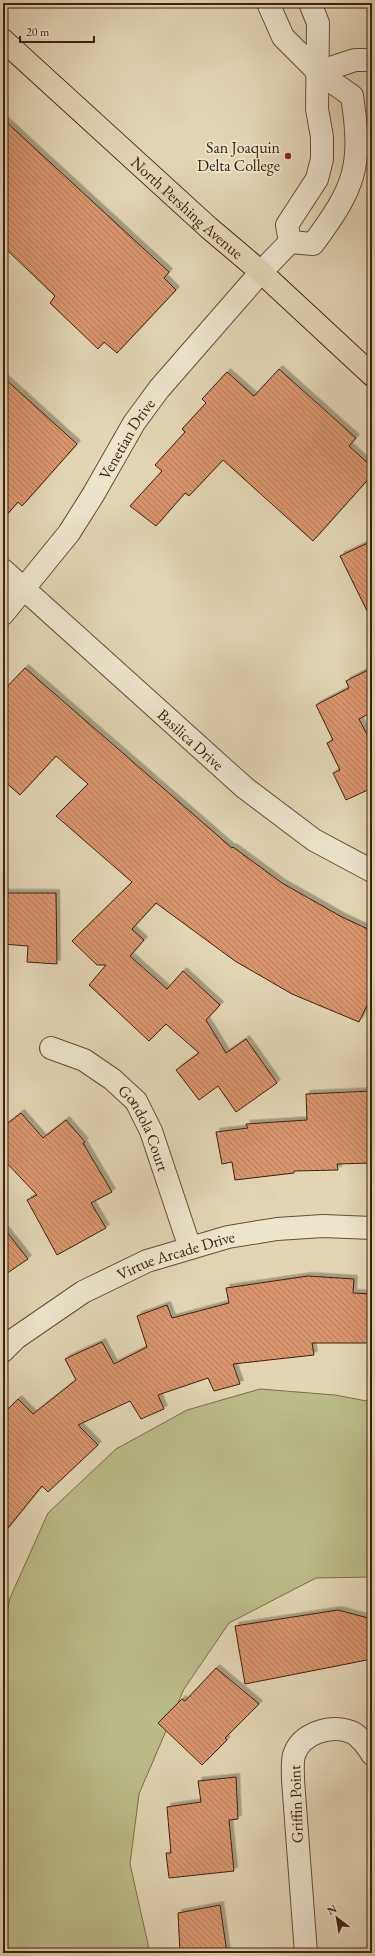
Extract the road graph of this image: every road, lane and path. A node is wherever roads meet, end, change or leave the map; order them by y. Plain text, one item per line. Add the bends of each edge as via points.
1 (268, 3) edge
2 (310, 3) edge
3 (3, 40) edge
4 (372, 60) edge
5 (318, 72) junction
6 (290, 242) junction
7 (261, 272) junction
8 (372, 375) edge
9 (3, 570) edge
10 (24, 589) junction
11 (3, 614) edge
12 (372, 871) edge
13 (51, 1048) dead end
14 (372, 1228) edge
15 (190, 1248) junction
16 (3, 1351) edge
17 (372, 1754) edge
18 (306, 1953) edge

1 - 5 street via 283,37
2 - 5 street via 318,23
3 - 7 main road, North Pershing Avenue via 209,228
4 - 5 street via 355,60
5 - 6 street via 317,109 322,137 322,159 317,179 287,225
5 - 6 street via 352,96 357,152 354,171 347,193 336,214 313,244
6 - 7 street, Venetian Drive
7 - 8 main road, North Pershing Avenue
7 - 10 street, Venetian Drive via 159,389 134,423 69,533
9 - 10 street, Basilica Drive
10 - 11 street, Venetian Drive
10 - 12 street, Basilica Drive via 245,788 314,840
13 - 15 street, Gondola Court via 84,1060 112,1079 136,1101 151,1131
14 - 15 street, Virtue Arcade Drive via 323,1226 277,1229 228,1237
15 - 16 street, Virtue Arcade Drive via 147,1261 83,1292 16,1338
17 - 18 street, Griffin Point via 352,1732 332,1728 307,1736 294,1754 293,1780

